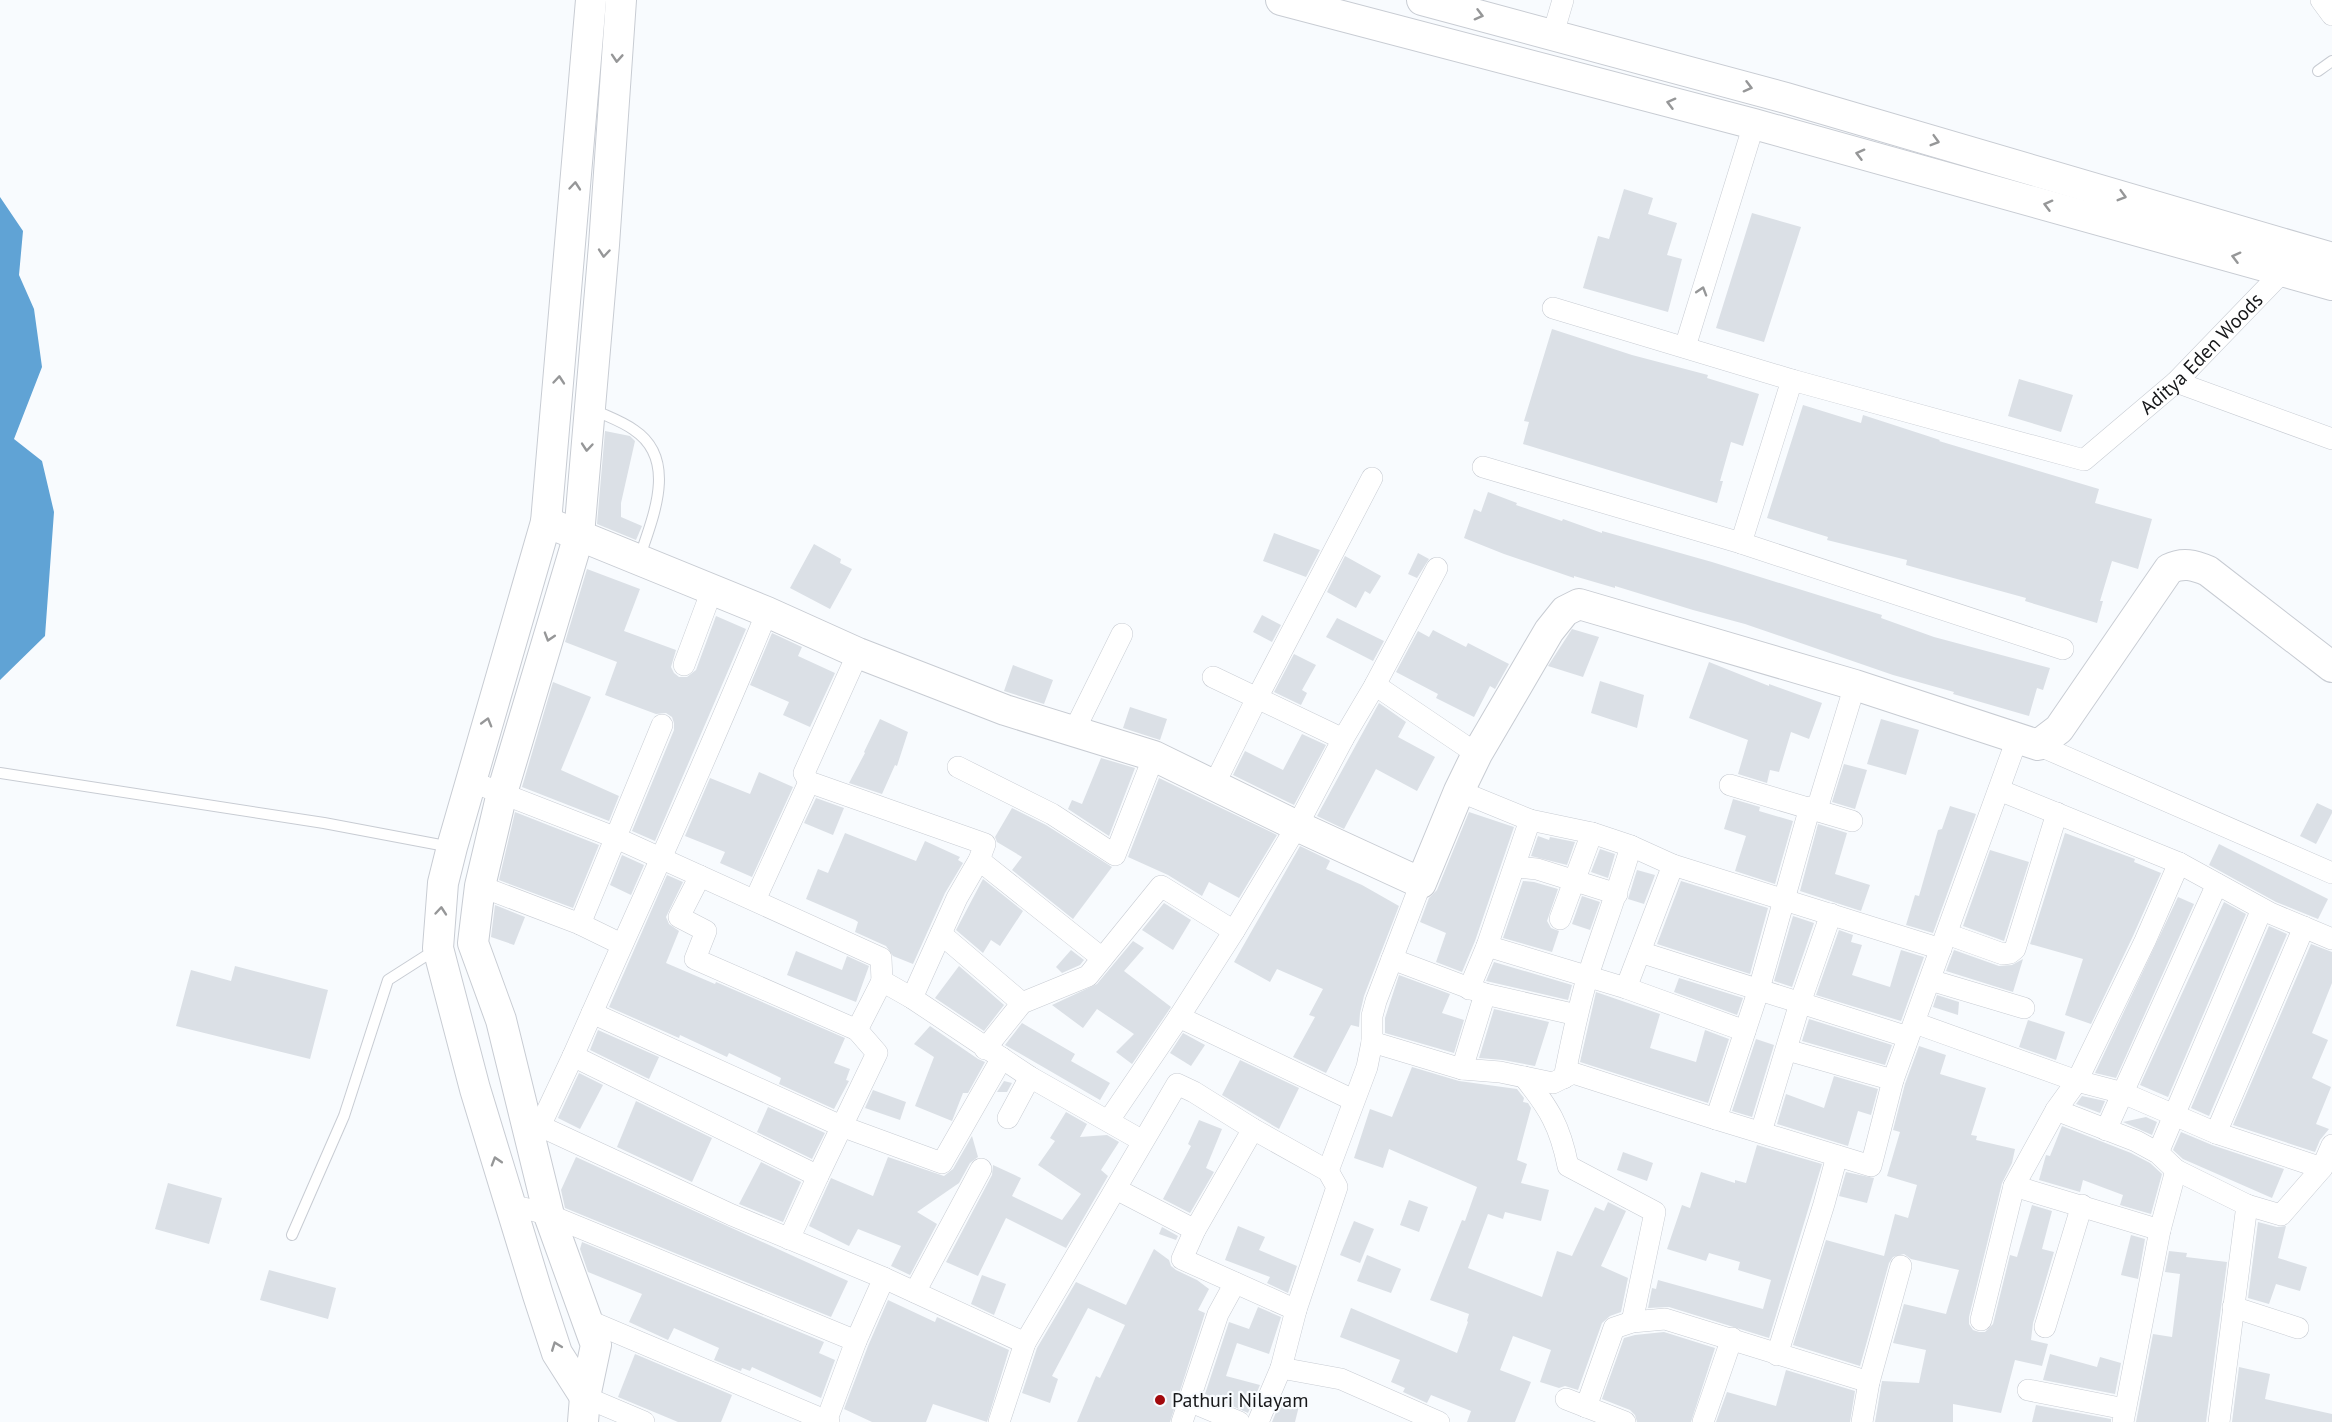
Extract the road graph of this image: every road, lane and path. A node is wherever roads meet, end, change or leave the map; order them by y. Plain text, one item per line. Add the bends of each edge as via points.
1 (591, 0) edge
2 (621, 0) edge
3 (1281, 0) edge
4 (1422, 0) edge
5 (1563, 0) edge
6 (2321, 0) edge
7 (2332, 15) edge
8 (1553, 34) junction
9 (2332, 61) edge
10 (2318, 71) dead end
11 (1754, 124) junction
12 (2332, 258) edge
13 (2294, 260) junction
14 (2332, 285) edge
15 (1553, 308) dead end
16 (1685, 347) junction
17 (1792, 380) junction
18 (2176, 382) junction
19 (590, 408) junction
20 (2332, 439) edge
21 (1483, 467) dead end
22 (1372, 478) dead end
23 (546, 522) junction
24 (579, 535) junction
25 (1741, 543) junction
26 (639, 560) junction
27 (1437, 568) dead end
28 (712, 590) junction
29 (768, 612) junction
30 (1122, 634) dead end
31 (2063, 649) dead end
32 (858, 653) junction
33 (684, 665) dead end
34 (2332, 667) edge
35 (1213, 677) dead end
36 (1376, 685) junction
37 (1855, 685) junction
38 (1257, 698) junction
39 (662, 725) dead end
40 (1074, 731) junction
41 (1343, 739) junction
42 (2027, 742) junction
43 (1477, 754) junction
44 (1154, 756) junction
45 (958, 767) dead end
46 (0, 773) edge
47 (470, 781) junction
48 (809, 782) junction
49 (1214, 785) junction
50 (1730, 785) dead end
51 (1999, 790) junction
52 (1458, 791) junction
53 (502, 793) junction
54 (1814, 808) junction
55 (2057, 813) junction
56 (1530, 820) junction
57 (1852, 821) dead end
58 (1297, 826) junction
59 (1592, 833) junction
60 (614, 837) junction
61 (1631, 846) junction
62 (452, 847) junction
63 (662, 860) junction
64 (979, 860) junction
65 (2179, 863) junction
66 (1673, 865) junction
67 (1515, 867) junction
68 (2332, 873) edge
69 (700, 876) junction
70 (1574, 881) junction
71 (1421, 883) junction
72 (2217, 884) junction
73 (480, 886) junction
74 (1617, 894) junction
75 (755, 900) junction
76 (1784, 900) junction
77 (2262, 909) junction
78 (1830, 914) junction
79 (1560, 919) dead end
80 (580, 924) junction
81 (2304, 927) junction
82 (1234, 931) junction
83 (941, 934) junction
84 (2332, 939) edge
85 (1944, 941) junction
86 (621, 944) junction
87 (1487, 946) junction
88 (438, 948) junction
89 (1640, 952) junction
90 (1102, 958) junction
91 (1392, 959) junction
92 (1588, 976) junction
93 (1930, 980) junction
94 (882, 981) junction
95 (1626, 988) junction
96 (1759, 989) junction
97 (1477, 992) junction
98 (912, 998) junction
99 (1800, 1003) junction
100 (1022, 1004) junction
101 (2024, 1008) dead end
102 (592, 1013) junction
103 (1577, 1015) junction
104 (1179, 1017) junction
105 (857, 1030) junction
106 (1911, 1030) junction
107 (1745, 1031) junction
108 (1372, 1042) junction
109 (1787, 1050) junction
110 (994, 1054) junction
111 (573, 1056) junction
112 (513, 1068) junction
113 (1462, 1069) junction
114 (1030, 1077) junction
115 (1524, 1077) junction
116 (1564, 1078) junction
117 (1893, 1080) junction
118 (2077, 1081) junction
119 (473, 1082) junction
120 (2122, 1093) junction
121 (1353, 1100) junction
122 (2056, 1110) junction
123 (2174, 1114) junction
124 (1008, 1118) dead end
125 (1716, 1119) junction
126 (1109, 1120) junction
127 (534, 1123) junction
128 (841, 1126) junction
129 (1253, 1129) junction
130 (2106, 1130) junction
131 (1761, 1132) junction
132 (2216, 1133) junction
133 (1142, 1140) junction
134 (2332, 1144) edge
135 (2158, 1153) junction
136 (1837, 1156) junction
137 (981, 1168) dead end
138 (2322, 1168) junction
139 (2176, 1170) junction
140 (1328, 1171) junction
141 (818, 1176) junction
142 (2014, 1186) junction
143 (1116, 1189) junction
144 (2082, 1205) junction
145 (2247, 1205) junction
146 (510, 1208) junction
147 (549, 1215) junction
148 (1195, 1230) junction
149 (2160, 1230) junction
150 (292, 1235) dead end
151 (789, 1239) junction
152 (1901, 1266) dead end
153 (884, 1278) junction
154 (1235, 1283) junction
155 (915, 1292) junction
156 (2233, 1307) junction
157 (1296, 1310) junction
158 (587, 1320) junction
159 (1981, 1320) dead end
160 (1632, 1322) junction
161 (2045, 1327) dead end
162 (2298, 1328) dead end
163 (1732, 1338) junction
164 (856, 1341) junction
165 (1025, 1343) junction
166 (1777, 1355) junction
167 (1281, 1368) junction
168 (1869, 1382) junction
169 (2028, 1390) dead end
170 (1566, 1399) dead end
171 (1189, 1401) junction
172 (1586, 1407) junction
173 (584, 1409) edge
174 (2124, 1416) edge
175 (644, 1422) edge
176 (827, 1422) edge
177 (999, 1422) edge
178 (1182, 1422) edge
179 (1239, 1422) edge
180 (1258, 1422) edge
181 (1440, 1422) edge
182 (1625, 1422) edge
183 (1703, 1422) edge
184 (1862, 1422) edge
185 (2219, 1422) edge

23 -> 1 street
2 -> 19 street
11 -> 3 street
4 -> 8 street
5 - 8 street
6 - 7 street
8 -> 13 street via 1786,98
9 - 10 lane
13 -> 11 street
16 -> 11 street
12 - 13 street
13 - 14 street
13 - 18 street, Aditya Eden Woods
15 - 16 street
16 - 17 street
17 - 18 street, Aditya Eden Woods via 2084,459
17 - 25 street
18 - 20 street
19 -> 24 street
19 - 26 lane via 635,430 652,446 660,476 659,499
21 - 25 street
22 - 38 street
23 - 24 street
47 -> 23 street
24 - 26 street
24 -> 53 street
25 - 31 street
26 - 28 street
27 - 36 street
28 - 29 street
28 - 33 street
29 - 32 street
29 - 63 street
30 - 40 street
32 - 40 street via 1005,710
32 - 48 street via 804,773
34 - 42 street via 2208,571 2179,564 2169,569 2059,729
35 - 38 street
36 - 41 street
36 - 43 street
37 - 42 street
37 - 43 street via 1580,604 1565,611 1549,631
37 - 54 street
38 - 41 street
38 - 49 street
39 - 60 street
40 - 44 street
41 - 58 street
42 - 51 street
42 - 68 street
43 - 52 street
44 - 45 street via 1115,855 1052,814
44 - 49 street
46 - 62 lane via 324,823
47 - 53 street
47 - 62 street
48 - 64 street via 985,844
48 - 75 street
49 - 58 street
50 - 54 street
51 - 55 street
51 - 85 street
52 - 56 street
52 - 71 street
53 - 60 street
53 - 73 street
54 - 57 street
54 - 76 street
55 - 65 street
55 - 85 street via 2015,949 2003,954
56 - 59 street
56 - 67 street
58 - 71 street
58 - 82 street
59 - 61 street
59 - 70 street
60 - 63 street
60 - 80 street
61 - 66 street
61 - 74 street
88 -> 62 street via 443,883
63 - 69 street
63 - 86 street
64 - 83 street
64 - 90 street
65 - 72 street
65 - 118 street
66 - 76 street
66 - 89 street
67 - 70 street via 1537,868
67 - 87 street
69 - 75 street
69 - 105 street via 679,917 706,931 694,959
70 - 74 street
70 - 79 street
71 - 91 street
72 - 77 street
72 - 120 street
73 - 80 street
73 - 112 street via 473,943 501,1020
74 - 92 street
75 - 94 street via 881,958
76 - 78 street
76 - 96 street
77 - 81 street
77 - 123 street
78 - 85 street
78 - 99 street
80 - 86 street
81 - 84 street
81 - 132 street
82 - 90 street via 1161,886
82 - 104 street
83 - 98 street
83 - 100 street
85 - 93 street
86 - 102 street
87 - 92 street
87 - 97 street
88 - 119 street
88 - 150 lane via 388,980 344,1116
89 - 95 street
89 - 96 street
90 - 100 street via 1088,976
91 - 97 street
91 - 108 street via 1372,1016
92 - 95 street
92 - 103 street
93 - 101 street
93 - 106 street
94 - 98 street
94 - 105 street
95 - 107 street
96 - 99 street
96 - 107 street
97 - 103 street
97 - 113 street
98 - 110 street
99 - 106 street
99 - 109 street
100 - 110 street
102 - 111 street
102 - 128 street
103 - 116 street
104 - 121 street
104 - 126 street
105 - 128 street via 877,1053
106 - 117 street
106 - 118 street
107 - 125 street
108 - 113 street
108 - 121 street via 1367,1067
109 - 117 street
109 - 131 street
110 - 114 street
110 - 128 street via 942,1163
111 - 127 street
111 - 141 street
112 - 119 street
112 - 127 street
113 - 115 street
114 - 124 street
114 - 126 street
115 - 116 street via 1552,1083
115 - 160 street via 1550,1109 1564,1143 1568,1166 1655,1212
116 - 125 street via 1573,1073
117 - 136 street via 1871,1166
118 - 120 street
118 - 122 street
146 -> 119 street
120 - 123 street
120 - 130 street
121 - 140 street
122 - 130 street
122 - 142 street
123 - 132 street
123 - 135 street
125 - 131 street
126 - 133 street
127 - 147 street
127 - 151 street
128 - 141 street
129 - 133 street via 1176,1084
129 - 140 street
129 - 148 street
130 - 135 street
131 - 136 street
132 - 138 street
133 - 143 street
134 - 138 street
135 - 139 street
136 - 166 street
137 - 155 street
138 - 145 street via 2281,1215
139 - 145 street
139 - 149 street
140 - 157 street via 1337,1187
141 - 151 street
142 - 144 street
142 - 159 street
143 - 148 street
143 - 165 street
144 - 149 street
144 - 161 street
145 - 156 street
146 - 147 street
173 -> 146 street via 557,1353
147 - 158 street
147 - 164 street
148 - 154 street via 1182,1259
149 - 174 street
151 - 153 street
152 - 168 street
153 - 155 street
153 - 164 street
154 - 157 street
154 - 171 street via 1218,1314
155 - 165 street
156 - 162 street
156 - 185 street
157 - 167 street
158 - 173 street via 596,1345
158 - 176 street
160 - 163 street via 1665,1319
160 - 172 street via 1614,1328
163 - 166 street
163 - 183 street
164 - 176 street
165 - 177 street
166 - 168 street
167 - 180 street
167 - 181 street via 1341,1379
168 - 184 street
169 - 174 street
170 - 172 street
171 - 178 street
171 - 179 street
172 - 182 street
173 - 175 street

